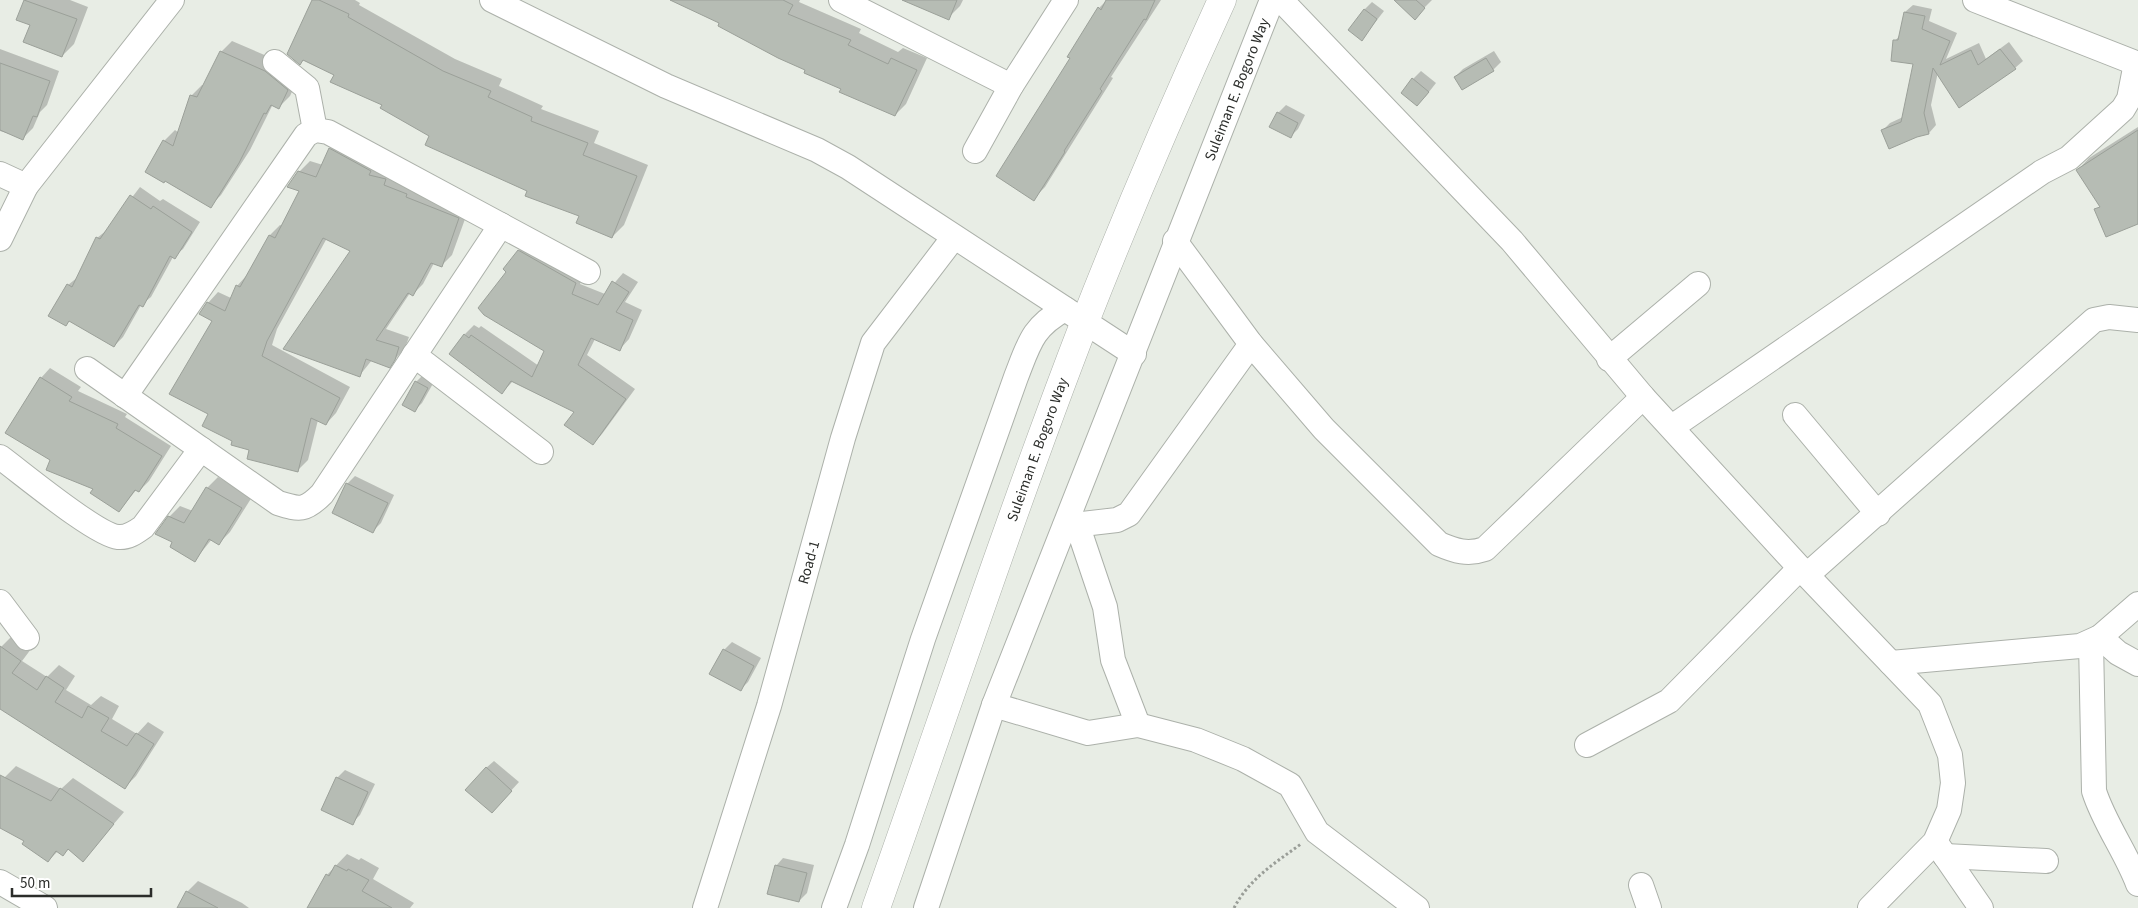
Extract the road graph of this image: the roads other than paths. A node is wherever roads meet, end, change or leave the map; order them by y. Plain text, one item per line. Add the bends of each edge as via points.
1 (172, 0) edge
2 (492, 0) edge
3 (841, 0) edge
4 (1066, 0) edge
5 (1222, 0) edge
6 (1272, 0) edge
7 (1281, 0) edge
8 (1975, 0) edge
9 (274, 62) dead end
10 (2137, 64) edge
11 (1011, 86) junction
12 (314, 130) junction
13 (975, 151) dead end
14 (0, 174) edge
15 (26, 186) junction
16 (500, 225) junction
17 (954, 237) junction
18 (0, 239) edge
19 (1175, 241) junction
20 (588, 272) dead end
21 (1698, 284) dead end
22 (1075, 315) junction
23 (2138, 320) edge
24 (1251, 344) junction
25 (1134, 354) junction
26 (414, 355) junction
27 (1609, 359) junction
28 (87, 369) dead end
29 (124, 396) junction
30 (1643, 397) junction
31 (1795, 415) dead end
32 (1672, 427) junction
33 (201, 450) junction
34 (542, 452) dead end
35 (0, 457) edge
36 (1878, 514) junction
37 (1071, 525) junction
38 (1804, 572) junction
39 (0, 602) edge
40 (2138, 604) edge
41 (27, 638) dead end
42 (2096, 640) junction
43 (1891, 663) junction
44 (2138, 664) edge
45 (994, 705) junction
46 (1138, 725) junction
47 (1587, 745) dead end
48 (1940, 849) junction
49 (2046, 860) dead end
50 (0, 882) edge
51 (2138, 884) edge
52 (1640, 886) dead end
53 (45, 908) edge
54 (705, 908) edge
55 (834, 908) edge
56 (876, 908) edge
57 (926, 908) edge
58 (1417, 908) edge
59 (1649, 908) edge
60 (1870, 908) edge
61 (1981, 908) edge

1 - 15 street
2 - 17 street via 666,86 817,150
3 - 11 street
4 - 11 street
5 - 22 main road, Suleiman E. Bogoro Way
6 - 19 street, Suleiman E. Bogoro Way
7 - 27 street via 1512,241
8 - 10 street
9 - 12 street via 307,88
10 - 32 street via 2129,99 2123,109 2080,149
11 - 13 street
12 - 16 street via 328,132
12 - 29 street via 306,135
14 - 15 street
15 - 18 street
16 - 20 street
16 - 26 street
17 - 22 street
17 - 54 street, Road-1 via 873,343 843,438 769,706
19 - 24 street
19 - 25 street, Suleiman E. Bogoro Way
21 - 27 street
22 - 25 street
22 - 55 street via 1054,315 1032,335 923,639
22 - 56 main road, Suleiman E. Bogoro Way via 1046,427
23 - 36 street via 2108,317 2094,320
24 - 30 street via 1324,429 1439,544 1458,552 1485,549
24 - 37 street via 1129,514 1117,520
25 - 37 street, Suleiman E. Bogoro Way
26 - 33 street via 322,494 310,505 299,509 278,503
26 - 34 street
27 - 30 street
28 - 29 street
29 - 33 street
30 - 32 street
31 - 36 street
32 - 38 street
33 - 35 street via 142,527 132,535 118,537 94,527
36 - 38 street
37 - 45 street, Suleiman E. Bogoro Way
37 - 46 street via 1105,607 1113,660
38 - 43 street
38 - 47 street via 1669,701
39 - 41 street
40 - 42 street
42 - 43 street via 2080,646
42 - 44 street
42 - 51 street via 2094,790 2098,806
43 - 48 street via 1930,704 1950,755 1953,783
45 - 46 street via 1088,733
45 - 57 street, Suleiman E. Bogoro Way
46 - 58 street via 1204,743 1244,759 1290,785 1317,832
48 - 49 street
48 - 60 street
48 - 61 street
50 - 53 street
52 - 59 street

